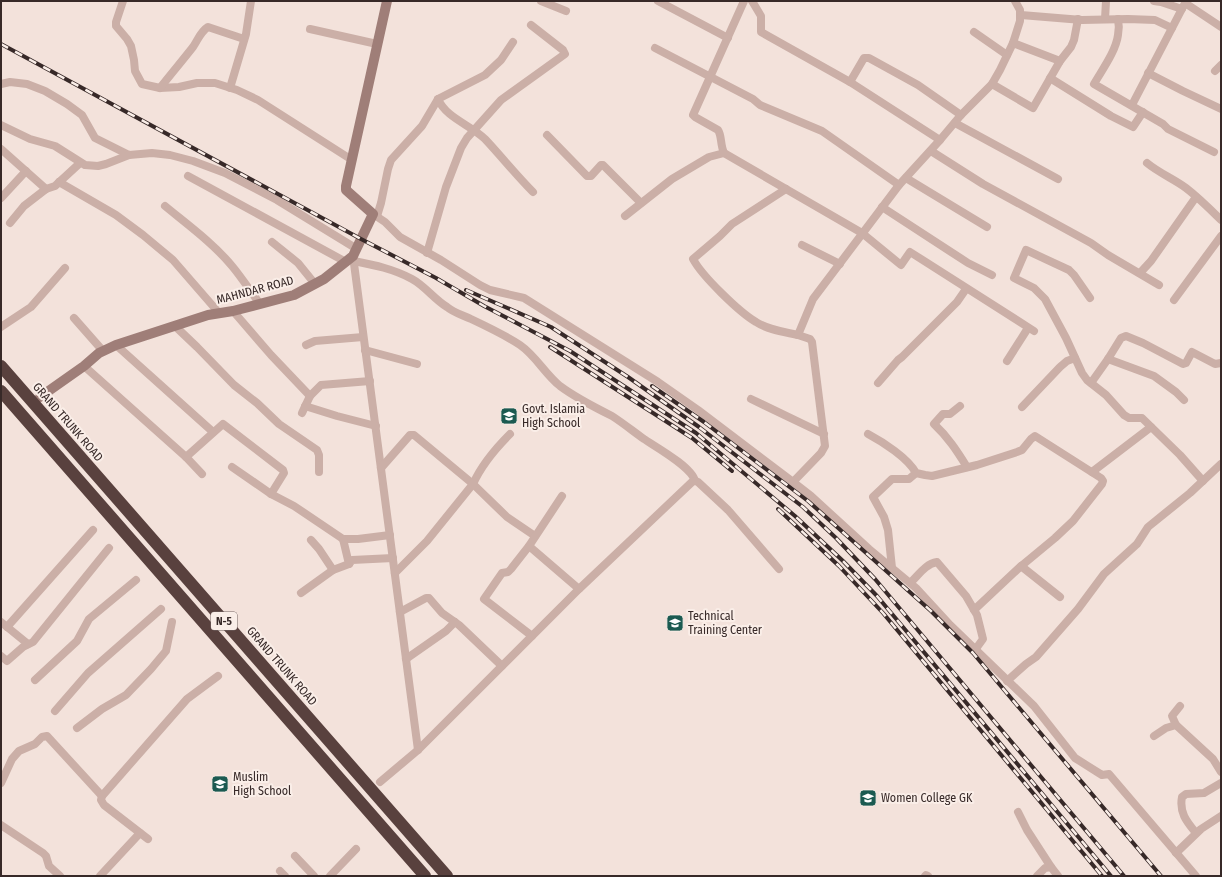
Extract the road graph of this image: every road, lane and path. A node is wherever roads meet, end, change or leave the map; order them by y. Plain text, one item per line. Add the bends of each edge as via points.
1 (123, 1) edge
2 (250, 1) edge
3 (387, 1) edge
4 (541, 1) edge
5 (658, 1) edge
6 (744, 1) edge
7 (752, 1) edge
8 (1015, 1) edge
9 (1106, 1) edge
10 (1154, 1) edge
11 (1182, 9) junction
12 (566, 12) dead end
13 (1021, 15) junction
14 (1105, 19) junction
15 (1118, 19) junction
16 (1078, 20) junction
17 (531, 25) dead end
18 (1221, 27) edge
19 (1172, 28) junction
20 (310, 29) dead end
21 (974, 32) dead end
22 (728, 38) junction
23 (244, 39) junction
24 (513, 42) dead end
25 (377, 44) junction
26 (1013, 44) junction
27 (655, 48) dead end
28 (1007, 55) junction
29 (1060, 61) junction
30 (1221, 65) edge
31 (1215, 71) dead end
32 (1148, 73) junction
33 (711, 76) junction
34 (1050, 78) junction
35 (850, 82) junction
36 (1, 84) edge
37 (992, 84) junction
38 (160, 88) junction
39 (230, 88) junction
40 (438, 99) junction
41 (1132, 106) junction
42 (1221, 109) edge
43 (1143, 112) junction
44 (960, 115) junction
45 (955, 123) junction
46 (1, 124) edge
47 (473, 130) junction
48 (547, 135) dead end
49 (940, 140) junction
50 (1, 149) edge
51 (930, 151) junction
52 (1214, 152) dead end
53 (724, 153) junction
54 (130, 155) junction
55 (352, 160) junction
56 (80, 162) junction
57 (1146, 163) dead end
58 (26, 171) junction
59 (188, 176) dead end
60 (906, 178) junction
61 (1058, 180) dead end
62 (59, 182) junction
63 (899, 185) junction
64 (46, 189) junction
65 (786, 189) junction
66 (533, 192) dead end
67 (1196, 196) junction
68 (1, 198) edge
69 (641, 203) junction
70 (165, 206) dead end
71 (882, 207) junction
72 (375, 215) junction
73 (625, 216) dead end
74 (1221, 220) edge
75 (10, 223) dead end
76 (987, 227) dead end
77 (862, 233) junction
78 (1221, 236) edge
79 (272, 242) dead end
80 (802, 245) dead end
81 (427, 253) junction
82 (353, 257) junction
83 (840, 264) junction
84 (66, 268) dead end
85 (1140, 273) junction
86 (992, 275) dead end
87 (315, 284) junction
88 (1158, 284) dead end
89 (966, 289) junction
90 (1090, 298) dead end
91 (1174, 300) dead end
92 (260, 304) junction
93 (233, 311) junction
94 (219, 313) junction
95 (74, 318) dead end
96 (1, 327) edge
97 (176, 327) junction
98 (798, 335) junction
99 (363, 337) junction
100 (116, 345) junction
101 (306, 345) dead end
102 (365, 350) junction
103 (103, 351) junction
104 (1075, 358) junction
105 (1108, 359) junction
106 (1007, 361) dead end
107 (1221, 363) edge
108 (417, 364) dead end
109 (1, 366) edge
110 (84, 366) junction
111 (370, 381) junction
112 (878, 383) dead end
113 (1091, 383) junction
114 (1, 391) edge
115 (310, 396) junction
116 (40, 397) dead end
117 (751, 399) dead end
118 (1184, 400) dead end
119 (960, 406) dead end
120 (1022, 407) dead end
121 (376, 426) junction
122 (1151, 427) junction
123 (213, 432) junction
124 (510, 434) dead end
125 (824, 434) junction
126 (868, 434) dead end
127 (186, 457) junction
128 (1221, 464) edge
129 (232, 467) dead end
130 (967, 467) junction
131 (381, 468) junction
132 (319, 472) dead end
133 (1092, 472) junction
134 (916, 473) junction
135 (202, 474) dead end
136 (694, 481) junction
137 (1203, 481) junction
138 (793, 482) junction
139 (473, 484) junction
140 (271, 494) junction
141 (562, 496) dead end
142 (93, 530) dead end
143 (390, 535) junction
144 (535, 536) junction
145 (343, 539) junction
146 (310, 540) dead end
147 (529, 546) junction
148 (109, 548) dead end
149 (393, 558) junction
150 (349, 564) junction
151 (1021, 566) junction
152 (892, 568) junction
153 (779, 569) dead end
154 (333, 570) junction
155 (395, 574) junction
156 (136, 580) dead end
157 (910, 583) junction
158 (579, 589) junction
159 (301, 593) dead end
160 (1060, 597) dead end
161 (161, 609) dead end
162 (974, 610) junction
163 (400, 612) junction
164 (172, 622) dead end
165 (455, 622) junction
166 (4, 624) edge
167 (532, 636) junction
168 (28, 644) junction
169 (975, 650) junction
170 (1, 656) edge
171 (406, 660) junction
172 (502, 666) junction
173 (218, 676) dead end
174 (35, 680) dead end
175 (1008, 681) junction
176 (1180, 706) dead end
177 (55, 711) dead end
178 (1176, 725) junction
179 (77, 728) dead end
180 (1154, 736) dead end
181 (418, 750) junction
182 (1221, 772) edge
183 (380, 782) dead end
184 (1, 783) edge
185 (1221, 783) edge
186 (102, 796) junction
187 (1018, 812) dead end
188 (1221, 816) edge
189 (1, 825) edge
190 (140, 833) junction
191 (1196, 833) junction
192 (148, 839) dead end
193 (356, 849) dead end
194 (1176, 854) junction
195 (295, 856) dead end
196 (1051, 867) junction
197 (60, 876) edge
198 (100, 876) edge
199 (314, 876) edge
200 (330, 876) edge
201 (425, 876) edge
202 (447, 876) edge
203 (1036, 876) edge
204 (1058, 876) edge
205 (1196, 876) edge

1 - 38 street via 116,26 131,46 135,71 142,84
2 - 23 street
3 - 25 street
4 - 12 street
5 - 22 street
6 - 22 street
7 - 35 street via 761,16 761,32
8 - 13 street
9 - 14 street
10 - 11 street
11 - 18 street via 1185,3
11 - 19 street
13 - 16 street
13 - 26 street
14 - 15 street
14 - 16 street
15 - 19 street via 1155,20
15 - 41 street via 1117,40 1094,84
16 - 29 street via 1071,47
17 - 47 street via 565,54 501,100
19 - 32 street
20 - 25 street
21 - 28 street
22 - 33 street
23 - 38 street via 208,27 202,31 182,63
23 - 39 street
24 - 40 street via 501,60 485,75
25 - 55 street
26 - 28 street
26 - 29 street
27 - 33 street
28 - 37 street
29 - 34 street
30 - 31 street
32 - 41 street
32 - 42 street
33 - 53 street via 693,114 718,130
33 - 63 street via 760,105 822,131
34 - 37 street via 1033,108
34 - 43 street via 1133,127
35 - 44 street via 864,58 869,58 918,85
35 - 49 street
36 - 54 street via 27,84 45,91 82,115 95,138
37 - 44 street
38 - 39 street via 197,83 215,83
39 - 55 street via 258,100
40 - 47 street via 449,114
40 - 72 street via 422,126 391,160 381,203
41 - 43 street
43 - 52 street via 1168,129
44 - 45 street
45 - 49 street
45 - 61 street
46 - 56 street via 30,139 55,146
47 - 66 street
47 - 81 street via 454,165
48 - 69 street via 587,176 591,176 603,165
49 - 51 street
50 - 58 street
51 - 60 street
51 - 85 street
53 - 65 street
53 - 69 street via 709,157 680,173
54 - 56 street via 98,166
54 - 82 street via 170,155 225,173 277,200
55 - 72 street via 346,190
56 - 62 street
57 - 67 street via 1157,172 1186,187
58 - 64 street
58 - 68 street
59 - 82 street
60 - 63 street
60 - 76 street
62 - 64 street
62 - 94 street via 116,215 143,235 173,260
63 - 71 street
64 - 75 street via 24,206
65 - 77 street
65 - 98 street via 732,224 693,259 719,290 757,323
67 - 74 street
67 - 85 street
69 - 73 street
70 - 92 street via 219,252
71 - 77 street
71 - 86 street via 968,263
72 - 81 street via 400,237
72 - 82 street
77 - 83 street
77 - 89 street via 901,265 910,252
78 - 91 street
79 - 87 street via 298,263
80 - 83 street
81 - 138 street via 490,290 524,298 658,382
82 - 87 street, MAHNDAR ROAD
82 - 99 street
82 - 136 street via 409,277 448,308 520,345 559,385 613,417 672,458 690,471
83 - 98 street via 813,299
84 - 96 street via 31,307
85 - 88 street
87 - 92 street, MAHNDAR ROAD via 294,295
89 - 106 street via 1031,330
89 - 112 street via 957,302
90 - 104 street via 1069,270 1026,250 1014,278 1034,288 1045,299
92 - 93 street, MAHNDAR ROAD
93 - 94 street, MAHNDAR ROAD
93 - 115 street
94 - 97 street, MAHNDAR ROAD
95 - 103 street
97 - 100 street, MAHNDAR ROAD
97 - 132 street via 234,385 280,424 317,450
98 - 125 street via 812,342
99 - 101 street via 315,341
99 - 102 street
100 - 103 street, MAHNDAR ROAD
100 - 123 street
102 - 108 street
102 - 111 street
103 - 110 street, MAHNDAR ROAD
104 - 113 street via 1082,373
104 - 120 street via 1060,367
105 - 107 street via 1121,338 1126,336 1183,364 1192,352 1215,364
105 - 113 street
105 - 118 street via 1154,376
109 - 202 highway, GRAND TRUNK ROAD / N-5
110 - 116 street, MAHNDAR ROAD
110 - 127 street
111 - 115 street via 321,385
111 - 121 street
113 - 122 street via 1124,415 1129,418 1142,418
114 - 201 highway, N-5
115 - 121 street via 304,410
117 - 125 street
119 - 130 street via 950,414 943,414 934,424 946,434
121 - 131 street
122 - 133 street
122 - 137 street
123 - 127 street
123 - 140 street via 223,424 282,470 284,473
124 - 139 street via 500,444
125 - 138 street via 823,450
126 - 134 street via 906,460
127 - 135 street
128 - 137 street
129 - 140 street
130 - 133 street via 1022,450 1035,436
130 - 134 street via 932,476
131 - 139 street via 410,435 414,435
131 - 143 street
133 - 151 street via 1103,481 1090,500 1073,521
134 - 152 street via 908,479 892,479 874,497 888,530
136 - 153 street via 728,510
136 - 158 street
137 - 175 street via 1148,527 1137,544 1104,574 1070,619 1036,657
138 - 152 street
139 - 144 street via 506,517
139 - 155 street via 427,541
140 - 145 street via 294,506
141 - 144 street
142 - 166 street
143 - 145 street
143 - 149 street
144 - 147 street
145 - 150 street
146 - 154 street
147 - 158 street
147 - 167 street via 508,572 502,573 484,599
148 - 168 street via 33,642
149 - 150 street via 352,560
149 - 155 street
150 - 154 street
151 - 160 street
151 - 162 street
152 - 157 street
154 - 159 street
155 - 163 street
156 - 174 street via 89,619 78,641
157 - 162 street via 931,563 937,562 966,596
157 - 169 street
158 - 167 street
161 - 177 street via 88,673
162 - 169 street via 983,639
163 - 165 street via 429,598
163 - 171 street
164 - 179 street via 166,651 151,669 126,695
165 - 171 street
165 - 172 street
166 - 168 street
167 - 172 street
168 - 170 street via 7,661
169 - 175 street
171 - 181 street
172 - 181 street
173 - 186 street via 187,699
175 - 194 street via 1034,706 1075,758 1102,775 1109,774
176 - 178 street via 1172,716
178 - 180 street
178 - 182 street via 1213,759
181 - 183 street
184 - 186 street via 18,750 47,736
185 - 191 street via 1204,793 1186,794 1182,798 1183,815
186 - 190 street via 104,805
187 - 196 street
188 - 191 street
189 - 197 street via 43,853 49,866
190 - 192 street
190 - 198 street
191 - 194 street
193 - 200 street
194 - 205 street
195 - 199 street
196 - 203 street via 1045,868
196 - 204 street

